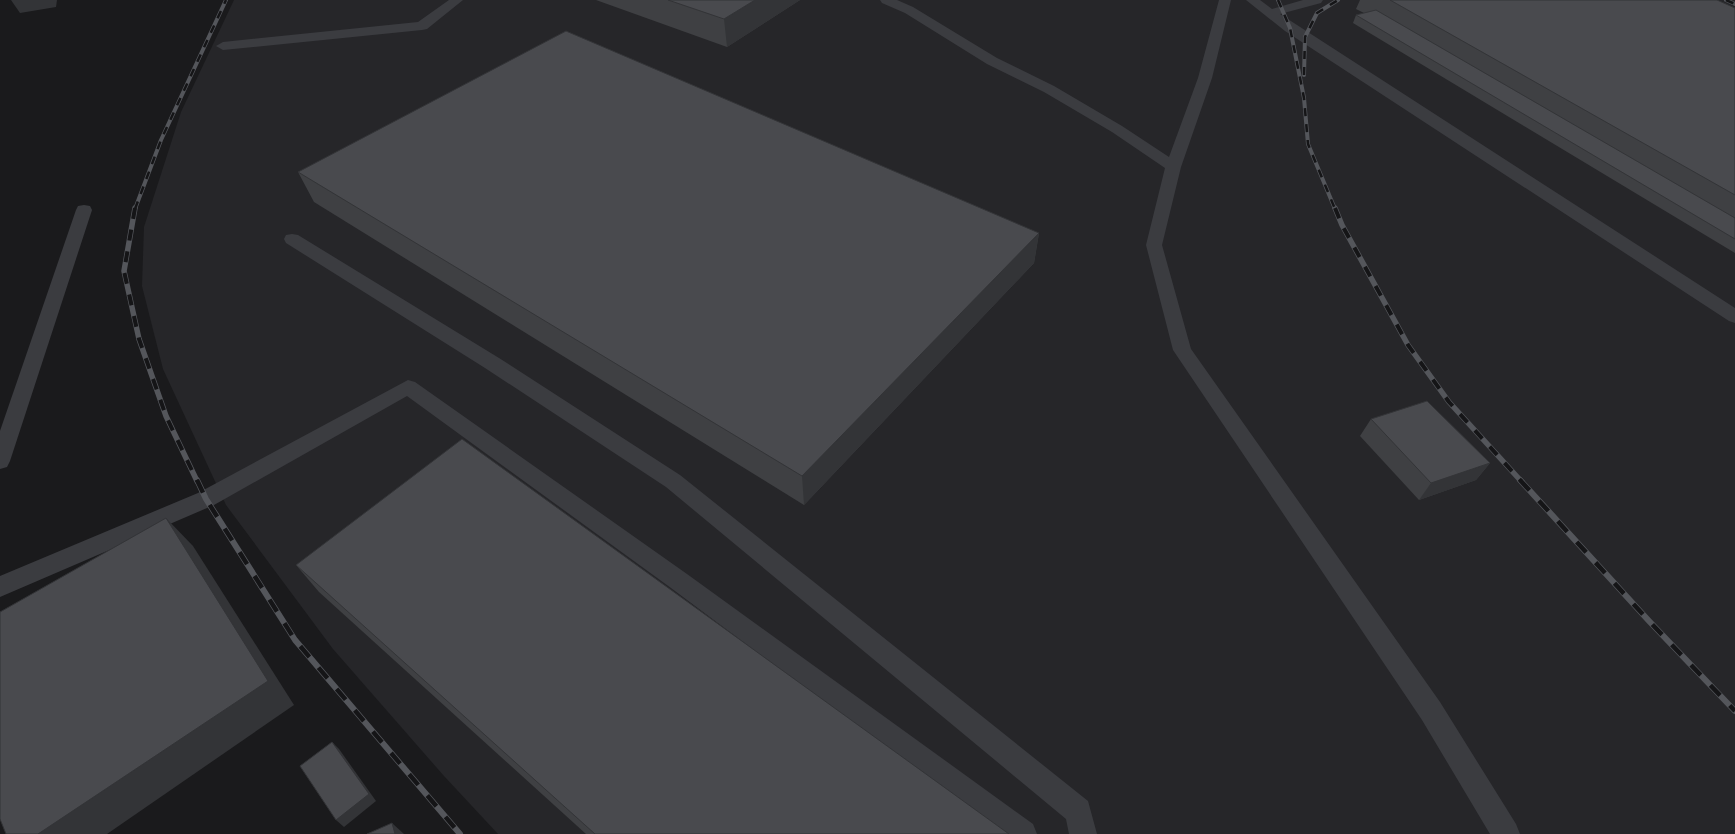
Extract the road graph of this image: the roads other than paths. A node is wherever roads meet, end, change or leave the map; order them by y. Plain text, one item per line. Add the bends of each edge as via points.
1 (457, 0) edge
2 (886, 0) edge
3 (1225, 0) edge
4 (1252, 0) edge
5 (1317, 0) edge
6 (1270, 13) junction
7 (222, 46) dead end
8 (1173, 167) junction
9 (84, 210) dead end
10 (292, 239) dead end
11 (1735, 317) edge
12 (0, 461) edge
13 (0, 586) edge
14 (1023, 834) edge
15 (1082, 834) edge
16 (1506, 834) edge

1 - 7 lane via 422,26
2 - 8 lane via 992,61 1049,89
3 - 8 lane via 1205,78
4 - 6 lane
5 - 6 lane
6 - 11 lane
8 - 16 lane via 1154,244 1182,350 1431,711
9 - 12 lane
10 - 15 lane via 492,363 673,481 1078,811
13 - 14 lane via 206,500 408,387

